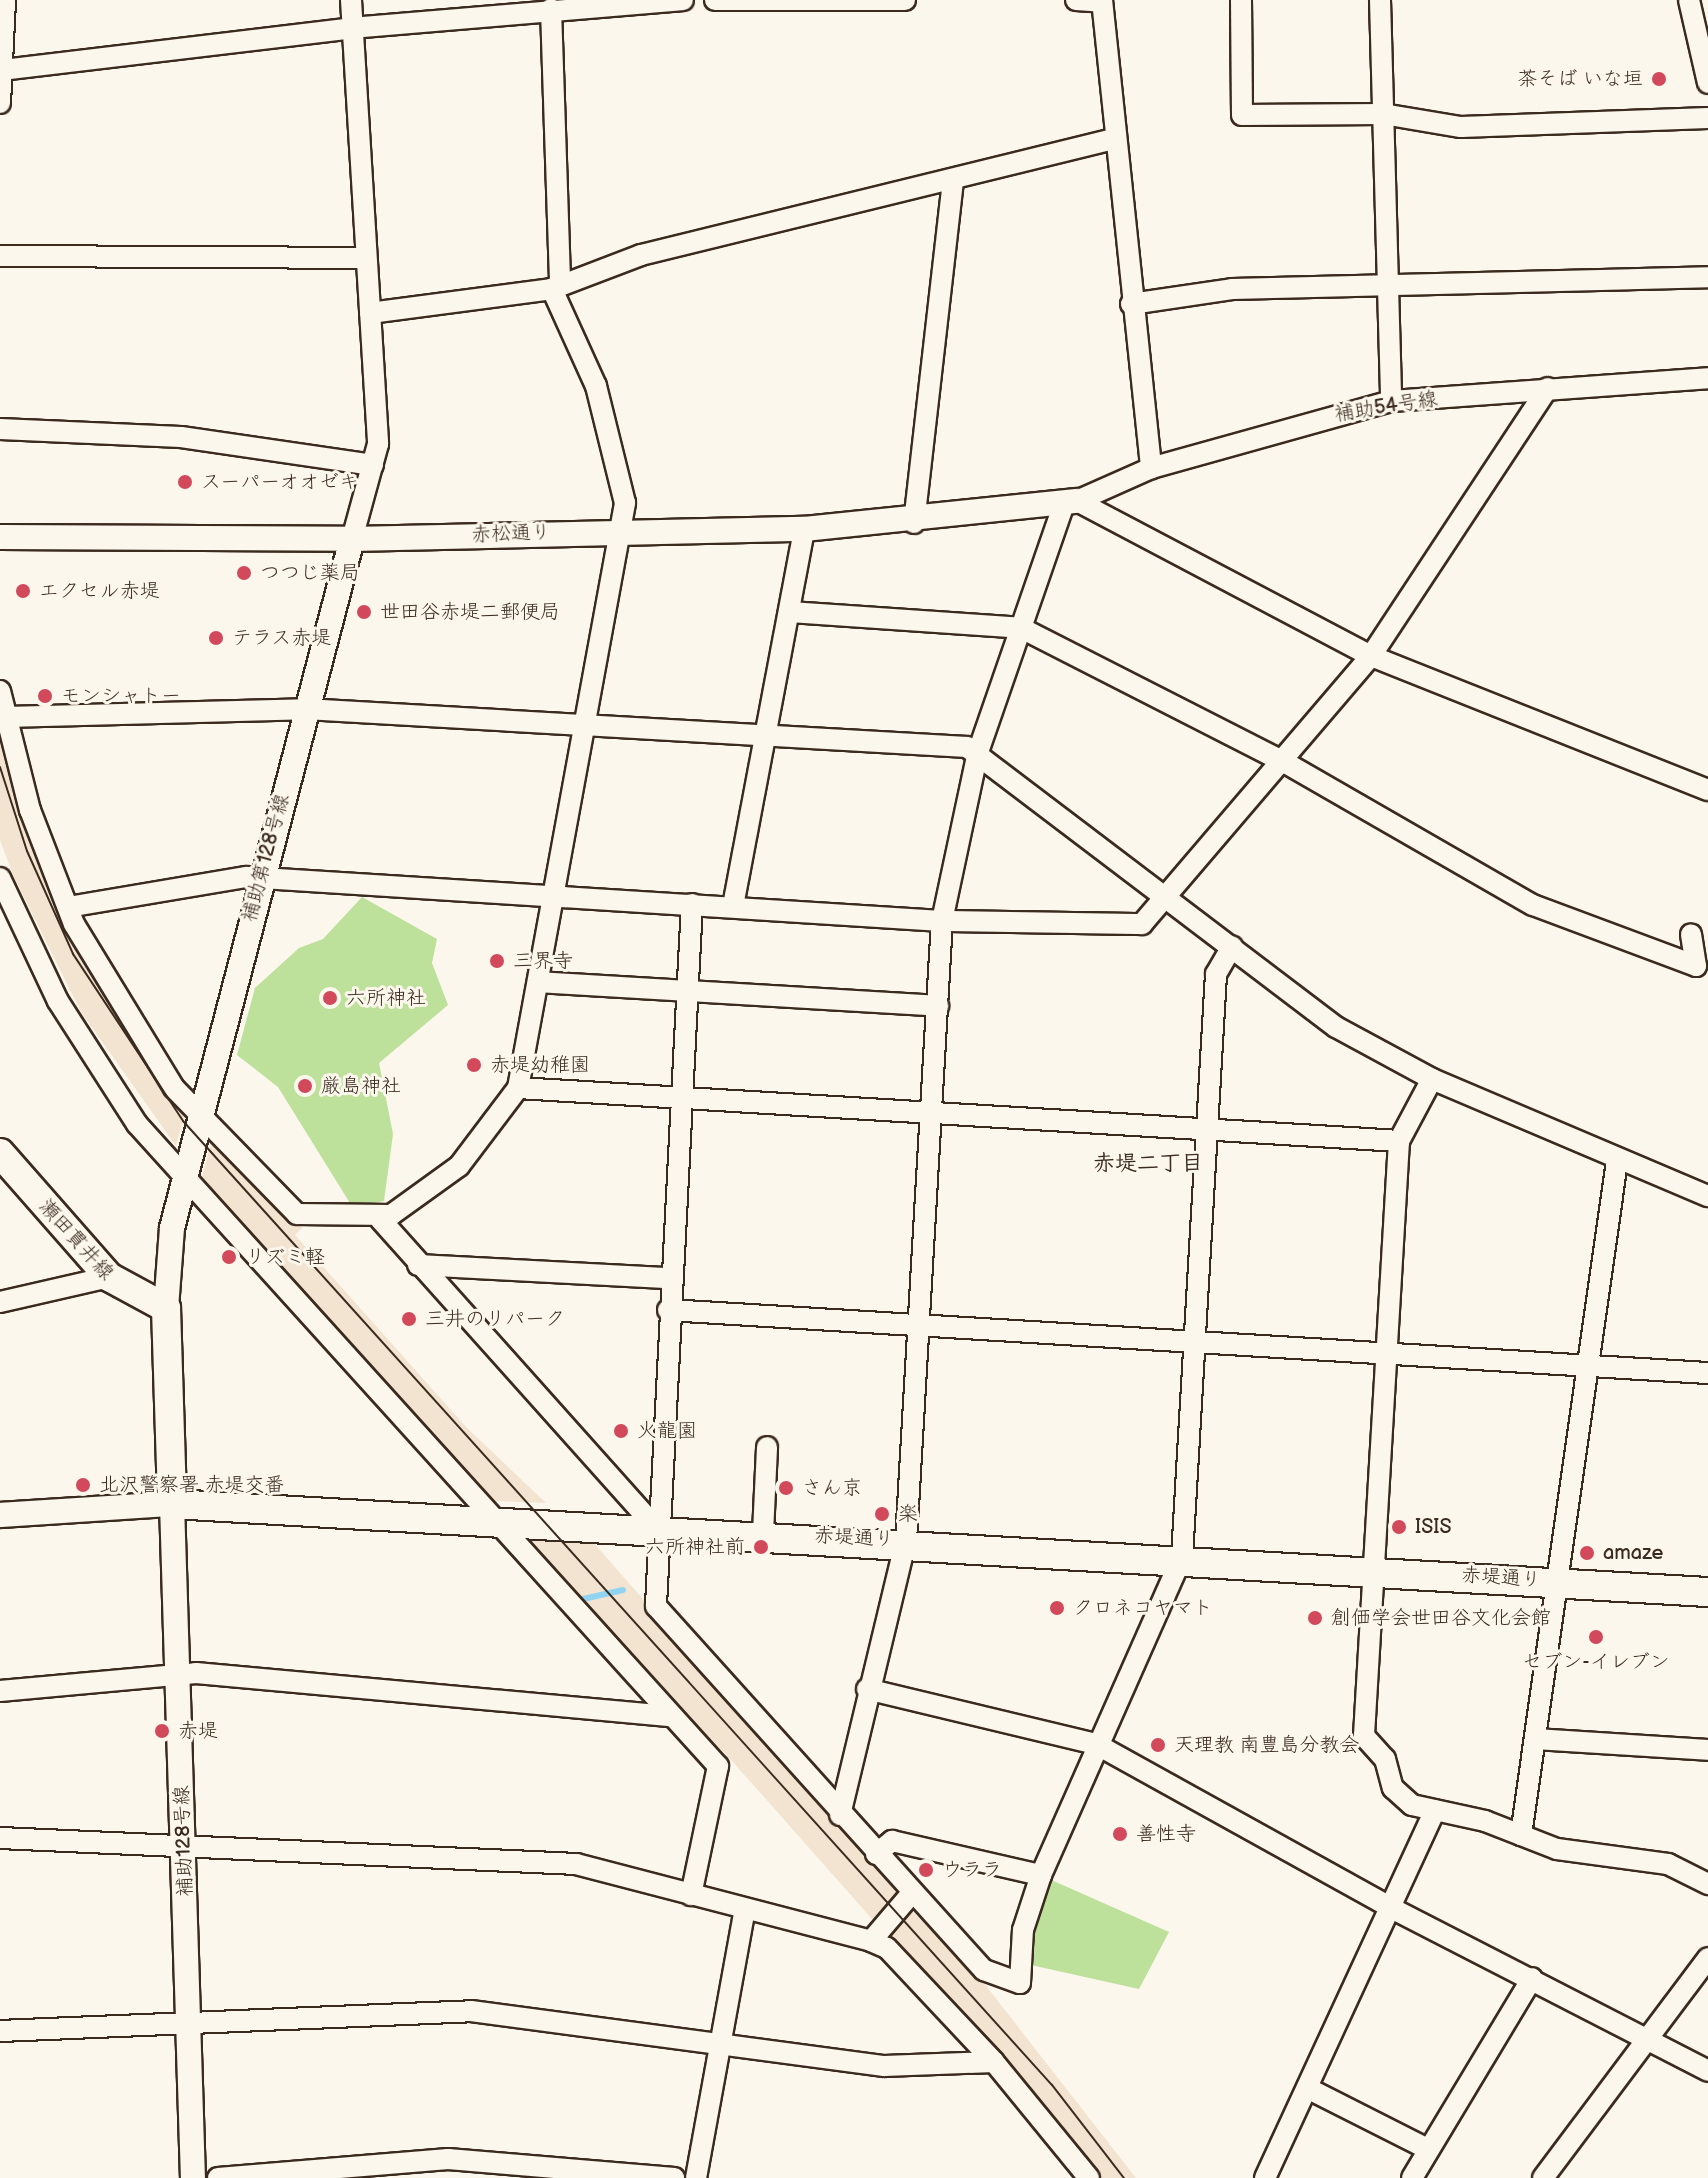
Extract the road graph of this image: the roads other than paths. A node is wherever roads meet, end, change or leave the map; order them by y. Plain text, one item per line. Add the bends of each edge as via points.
1 (5, 0) edge
2 (351, 0) edge
3 (683, 0) edge
4 (715, 0) edge
5 (905, 0) edge
6 (1076, 0) edge
7 (1241, 0) edge
8 (1380, 0) edge
9 (1689, 0) edge
10 (1102, 1) edge
11 (551, 9) junction
12 (352, 28) junction
13 (2, 70) edge
14 (1708, 83) edge
15 (0, 103) edge
16 (1383, 114) junction
17 (1708, 118) edge
18 (1113, 139) junction
19 (953, 179) junction
20 (0, 256) edge
21 (366, 258) junction
22 (1708, 277) edge
23 (1388, 285) junction
24 (556, 286) junction
25 (1131, 304) junction
26 (370, 313) junction
27 (1708, 378) edge
28 (1548, 388) junction
29 (1391, 401) junction
30 (0, 429) edge
31 (373, 465) junction
32 (1151, 468) junction
33 (1070, 504) junction
34 (914, 523) junction
35 (804, 529) junction
36 (620, 530) junction
37 (0, 537) edge
38 (352, 539) junction
39 (789, 612) junction
40 (1021, 628) junction
41 (1371, 656) junction
42 (0, 691) edge
43 (305, 709) junction
44 (5, 717) junction
45 (584, 723) junction
46 (763, 735) junction
47 (978, 752) junction
48 (1284, 762) junction
49 (1708, 790) edge
50 (0, 878) edge
51 (260, 878) junction
52 (552, 896) junction
53 (1166, 896) junction
54 (692, 904) junction
55 (733, 906) junction
56 (68, 907) junction
57 (7, 916) edge
58 (942, 921) junction
59 (1691, 934) dead end
60 (1232, 946) junction
61 (538, 982) junction
62 (688, 991) junction
63 (938, 1006) junction
64 (1432, 1079) junction
65 (518, 1088) junction
66 (681, 1097) junction
67 (931, 1113) junction
68 (201, 1116) junction
69 (1206, 1129) junction
70 (1399, 1141) junction
71 (0, 1153) edge
72 (1617, 1161) junction
73 (185, 1178) junction
74 (1708, 1196) edge
75 (380, 1219) junction
76 (418, 1265) junction
77 (109, 1277) junction
78 (670, 1278) junction
79 (0, 1302) edge
80 (166, 1308) junction
81 (668, 1310) junction
82 (919, 1325) junction
83 (1195, 1342) junction
84 (1386, 1353) junction
85 (1588, 1365) junction
86 (1708, 1373) edge
87 (767, 1447) dead end
88 (172, 1504) junction
89 (0, 1515) edge
90 (494, 1520) junction
91 (655, 1527) junction
92 (763, 1533) junction
93 (906, 1541) junction
94 (1182, 1557) junction
95 (1372, 1569) junction
96 (1555, 1582) junction
97 (1708, 1592) edge
98 (177, 1677) junction
99 (867, 1689) junction
100 (0, 1691) edge
101 (671, 1716) junction
102 (1535, 1739) junction
103 (1096, 1744) junction
104 (1708, 1750) edge
105 (1435, 1810) junction
106 (840, 1815) junction
107 (1521, 1835) junction
108 (0, 1838) edge
109 (185, 1847) junction
110 (876, 1854) junction
111 (1041, 1875) junction
112 (1708, 1884) edge
113 (912, 1893) junction
114 (691, 1895) junction
115 (745, 1909) junction
116 (1395, 1910) junction
117 (871, 1941) junction
118 (1708, 1958) edge
119 (1532, 1978) junction
120 (190, 2023) junction
121 (0, 2031) edge
122 (1644, 2040) junction
123 (715, 2046) junction
124 (994, 2062) junction
125 (1708, 2071) edge
126 (1311, 2090) junction
127 (1428, 2149) junction
128 (193, 2178) edge
129 (218, 2178) edge
130 (674, 2178) edge
131 (696, 2178) edge
132 (1089, 2178) edge
133 (1265, 2178) edge
134 (1412, 2178) edge
135 (1543, 2178) edge

1 - 13 street
2 - 12 street
3 - 11 street
4 - 5 street
6 - 10 street
7 - 16 street via 1242,115
8 - 16 street
9 - 14 street
10 - 18 street
11 - 12 street
11 - 24 street
12 - 13 street
12 - 21 street
13 - 15 street
16 - 17 street via 1461,127
16 - 23 street
18 - 19 street
18 - 25 street
19 - 24 street via 641,255
19 - 34 street
20 - 21 street
21 - 26 street
22 - 23 street
23 - 25 street via 1232,289
23 - 29 street
24 - 26 street
24 - 36 street via 613,442 625,503
25 - 32 street
26 - 31 street
27 - 28 street, 補助54号線
28 - 29 street, 補助54号線
28 - 41 street
29 - 32 street, 補助54号線
30 - 31 street via 181,437
31 - 38 street
32 - 33 street, 補助54号線
33 - 34 street, 赤松通り
33 - 40 street
33 - 41 street
34 - 35 street, 赤松通り
35 - 36 street, 赤松通り
35 - 39 street
36 - 38 street, 赤松通り
36 - 45 street
37 - 38 street, 赤松通り
38 - 43 street, 補助第128号線
39 - 40 street
39 - 46 street
40 - 47 street
40 - 48 street
41 - 48 street
41 - 49 street
42 - 44 street
43 - 44 street
43 - 45 street
43 - 51 street, 補助第128号線
44 - 56 street via 30,810
45 - 46 street
45 - 52 street
46 - 47 street
46 - 55 street
47 - 53 street
47 - 58 street
48 - 53 street
48 - 59 street via 1533,905 1696,966
50 - 57 street
51 - 52 street
51 - 56 street
51 - 68 street, 補助第128号線
52 - 54 street
52 - 61 street
53 - 58 street via 1142,924
53 - 60 street
54 - 55 street
54 - 62 street
55 - 58 street
56 - 68 street via 117,1005
57 - 73 street via 108,1083
58 - 63 street
60 - 64 street via 1336,1027
60 - 69 street via 1216,974
61 - 62 street
61 - 65 street
62 - 63 street
62 - 66 street
63 - 67 street
64 - 70 street
64 - 72 street
65 - 66 street
65 - 75 street via 459,1166
66 - 67 street
66 - 78 street
67 - 69 street
67 - 82 street
68 - 73 street, 補助第128号線
68 - 75 street via 297,1214
69 - 70 street
69 - 83 street
70 - 84 street
71 - 77 main road, 瀬田貫井線
72 - 74 street
72 - 85 street
73 - 80 street via 168,1250
73 - 90 street
75 - 76 street
76 - 78 street
76 - 91 street
77 - 79 street
77 - 80 main road, 瀬田貫井線
78 - 81 street
80 - 88 main road
81 - 82 street
81 - 91 street
82 - 83 street
82 - 93 street
83 - 84 street
83 - 94 street
84 - 85 street
84 - 95 street
85 - 86 street
85 - 96 street
87 - 92 street
88 - 89 street, 赤堤通り
88 - 90 main road, 赤堤通り
88 - 98 street, 補助128号線
90 - 91 main road, 赤堤通り
90 - 101 street
91 - 92 main road, 赤堤通り
91 - 106 street via 656,1606
92 - 93 main road, 赤堤通り
93 - 94 main road, 赤堤通り
93 - 99 street
94 - 95 main road, 赤堤通り
94 - 103 street
95 - 96 main road, 赤堤通り
95 - 105 street via 1364,1736 1385,1759 1393,1788 1412,1805
96 - 97 main road, 赤堤通り
96 - 102 street
98 - 100 street
98 - 101 street
98 - 109 street, 補助128号線
99 - 103 street
99 - 106 street
101 - 114 street via 718,1766
102 - 104 street
102 - 107 street
103 - 111 street
103 - 116 street
105 - 107 street
105 - 116 street
106 - 110 street
107 - 112 street via 1557,1849 1668,1864
108 - 109 street
109 - 114 street via 576,1864
109 - 120 street, 補助128号線
110 - 111 street via 892,1841
110 - 113 street
111 - 113 street via 1023,1930 1020,1983 984,1970
113 - 117 street
114 - 115 street
115 - 117 street
115 - 123 street
116 - 119 street
116 - 126 street
117 - 124 street via 887,1948
118 - 122 street
119 - 122 street
119 - 127 street
120 - 121 street
120 - 123 street via 471,2011
120 - 128 street, 補助128号線
122 - 125 street
122 - 135 street
123 - 124 street via 884,2066
123 - 131 street
124 - 132 street
126 - 127 street
126 - 133 street
127 - 134 street
129 - 130 street via 448,2159

